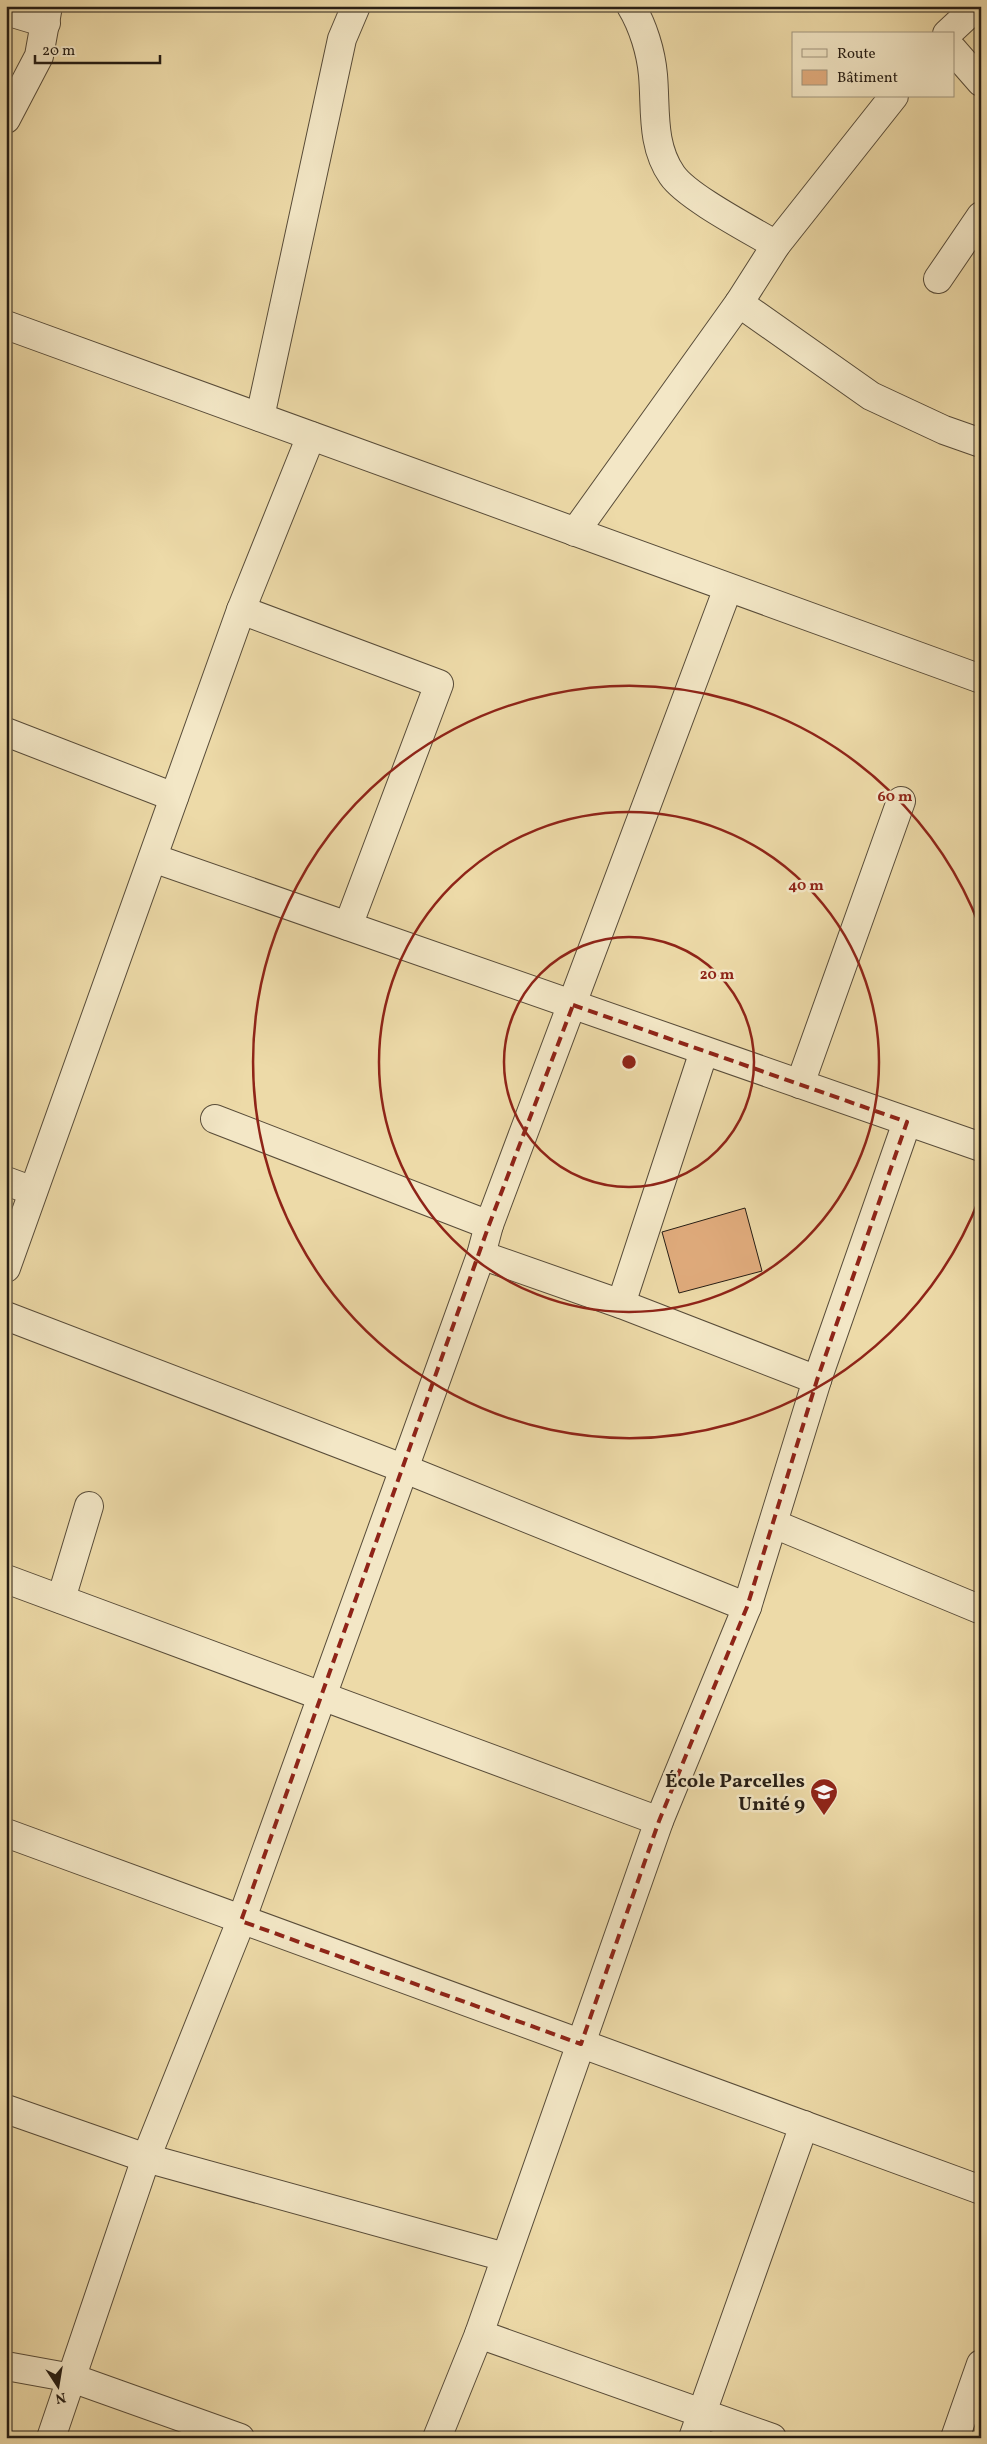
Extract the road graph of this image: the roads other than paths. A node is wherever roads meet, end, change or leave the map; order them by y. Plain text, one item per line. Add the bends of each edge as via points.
1 (356, 6) edge
2 (631, 6) edge
3 (977, 6) edge
4 (6, 11) edge
5 (47, 14) edge
6 (949, 32) edge
7 (954, 51) edge
8 (981, 82) edge
9 (892, 98) edge
10 (6, 119) edge
11 (981, 216) edge
12 (776, 245) junction
13 (938, 279) dead end
14 (740, 303) junction
15 (6, 325) edge
16 (260, 417) junction
17 (311, 436) junction
18 (981, 443) edge
19 (575, 532) junction
20 (728, 588) junction
21 (241, 610) junction
22 (981, 679) edge
23 (6, 732) edge
24 (174, 797) junction
25 (901, 801) dead end
26 (153, 858) junction
27 (348, 926) junction
28 (573, 1005) junction
29 (704, 1051) junction
30 (800, 1084) junction
31 (215, 1119) dead end
32 (907, 1122) junction
33 (981, 1147) edge
34 (6, 1181) edge
35 (34, 1191) junction
36 (489, 1225) junction
37 (481, 1254) junction
38 (6, 1268) edge
39 (621, 1304) junction
40 (6, 1316) edge
41 (817, 1380) junction
42 (405, 1469) junction
43 (90, 1506) dead end
44 (774, 1524) junction
45 (6, 1579) edge
46 (61, 1599) junction
47 (747, 1607) junction
48 (980, 1609) edge
49 (323, 1696) junction
50 (659, 1821) junction
51 (6, 1834) edge
52 (241, 1921) junction
53 (580, 2044) junction
54 (6, 2109) edge
55 (804, 2125) junction
56 (146, 2158) junction
57 (981, 2190) edge
58 (505, 2258) junction
59 (479, 2334) junction
60 (981, 2364) edge
61 (6, 2366) edge
62 (72, 2378) junction
63 (698, 2425) edge
64 (225, 2435) edge
65 (51, 2438) edge
66 (437, 2438) edge
67 (772, 2438) edge
68 (955, 2438) edge

1 - 16 street via 342,39
2 - 12 street via 643,31 653,72 657,142 673,177 696,196
3 - 6 street
4 - 5 street
5 - 10 street via 39,56
7 - 8 street
9 - 12 street
11 - 13 street
12 - 14 street
14 - 18 street via 871,396 944,430
14 - 19 street
15 - 16 street
16 - 17 street
17 - 19 street
17 - 21 street
19 - 20 street
20 - 22 street
20 - 28 street
21 - 24 street
21 - 27 street via 439,684
23 - 24 street
24 - 26 street
25 - 30 street
26 - 27 street
26 - 35 street
27 - 28 street
28 - 29 street
28 - 36 street
29 - 30 street
29 - 39 street
30 - 32 street
31 - 36 street
32 - 33 street
32 - 41 street
34 - 35 street
35 - 38 street
36 - 37 street
37 - 39 street
37 - 42 street
39 - 41 street
40 - 42 street
41 - 44 street
42 - 47 street
42 - 49 street
43 - 46 street
44 - 47 street
44 - 48 street
45 - 46 street
46 - 49 street
47 - 50 street
49 - 50 street
49 - 52 street
50 - 53 street
51 - 52 street
52 - 53 street
52 - 56 street
53 - 55 street
53 - 58 street
54 - 56 street
55 - 57 street
55 - 63 street
56 - 58 street
56 - 62 street
58 - 59 street
59 - 63 street
59 - 66 street
60 - 68 street
61 - 62 street
62 - 64 street
62 - 65 street
63 - 67 street

